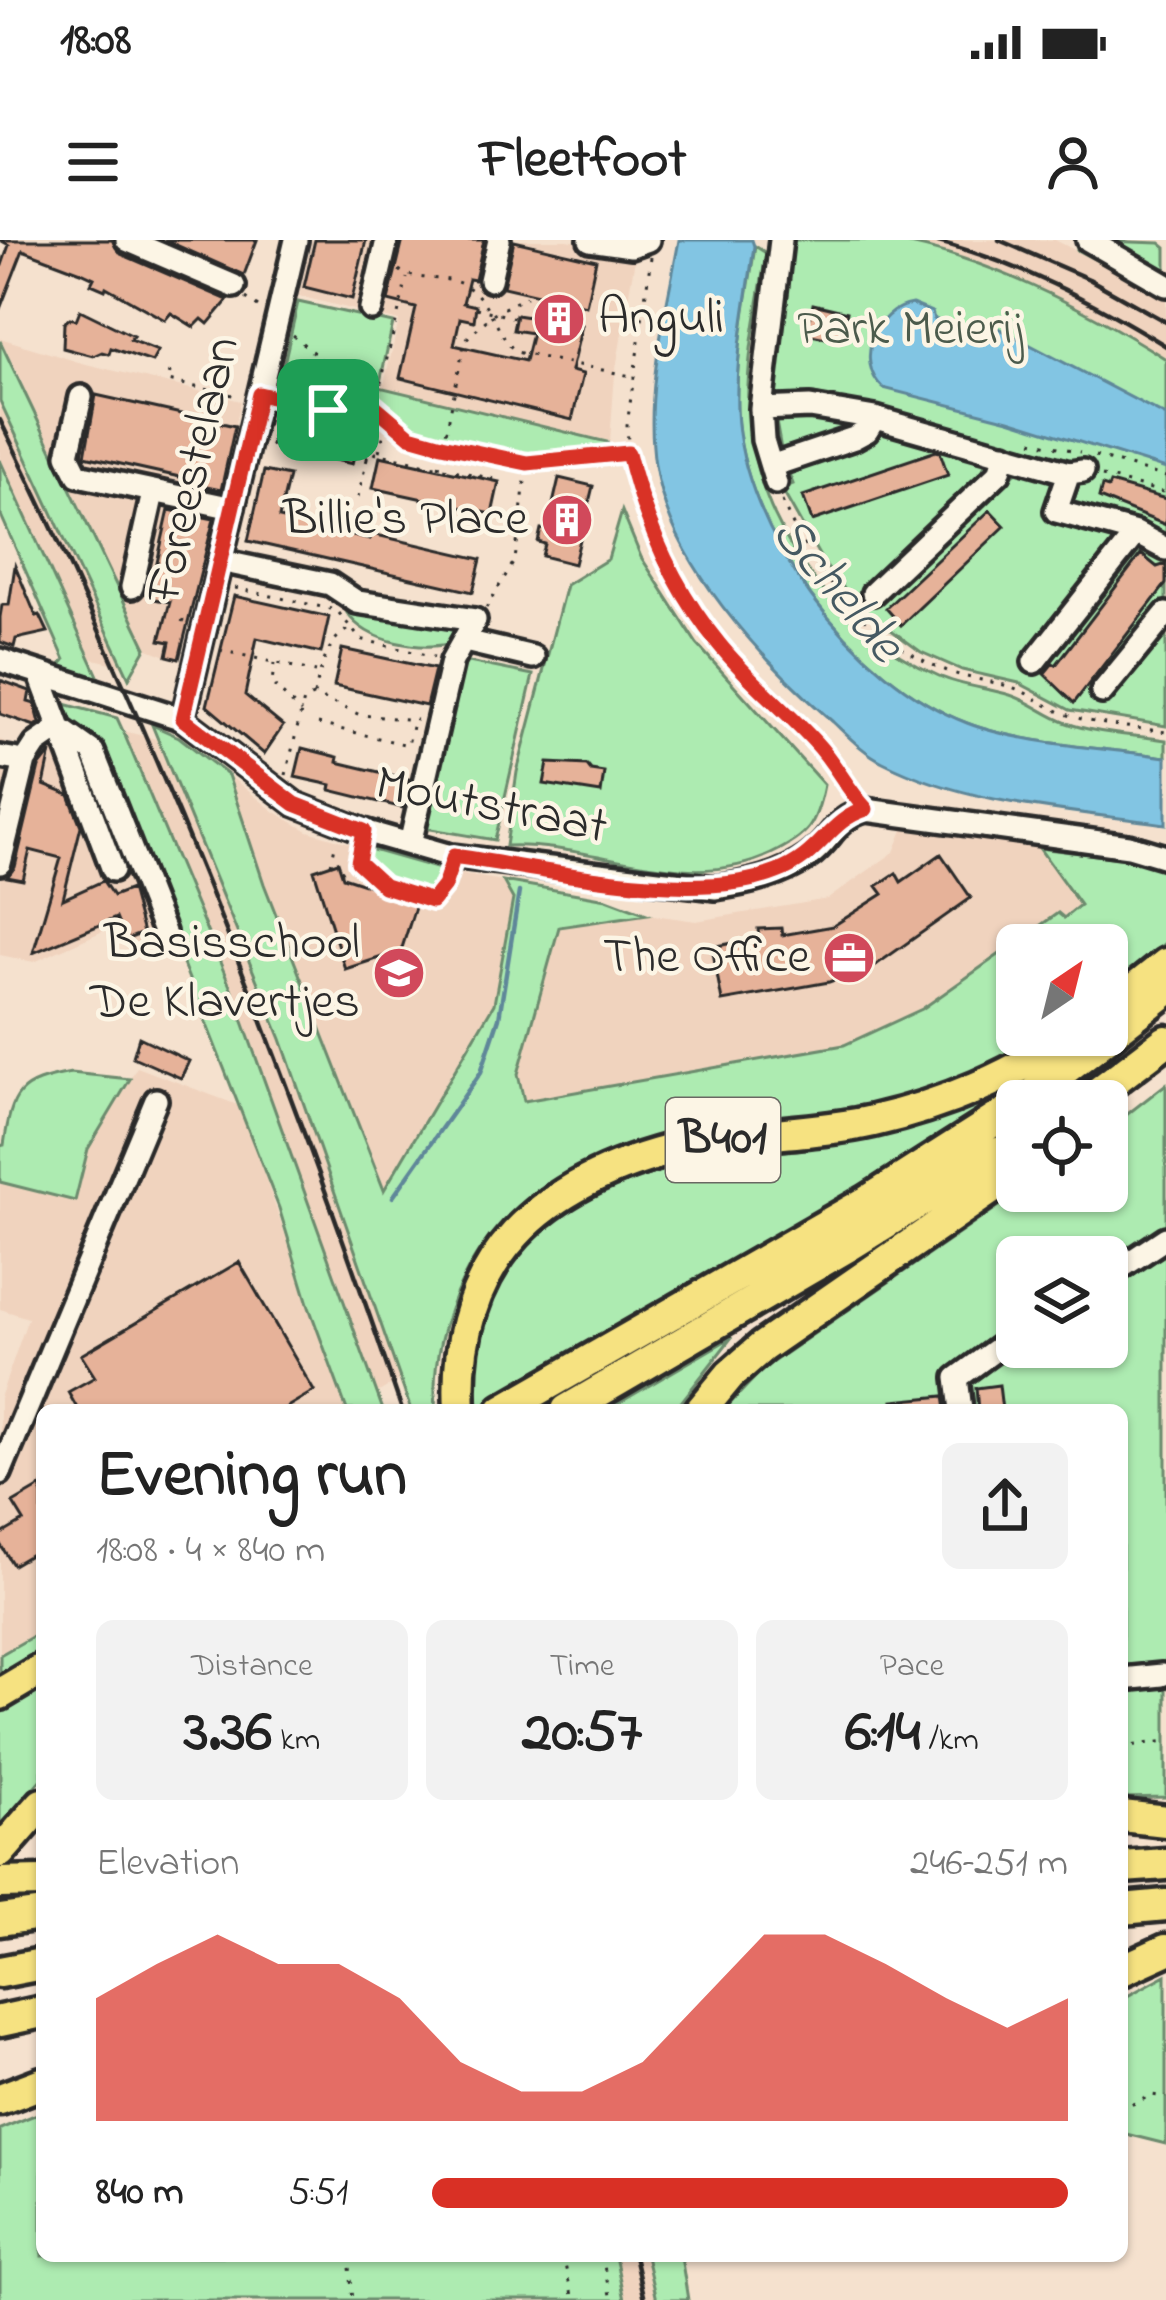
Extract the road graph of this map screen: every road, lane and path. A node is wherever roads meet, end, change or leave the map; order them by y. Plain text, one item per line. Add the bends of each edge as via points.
1 (127, 240) edge
2 (296, 240) edge
3 (499, 240) edge
4 (590, 240) edge
5 (781, 240) edge
6 (1088, 240) edge
7 (647, 241) edge
8 (384, 250) edge
9 (407, 276) junction
10 (490, 280) dead end
11 (1166, 285) edge
12 (234, 286) joint
13 (526, 297) dead end
14 (476, 308) dead end
15 (371, 309) dead end
16 (494, 313) junction
17 (515, 318) dead end
18 (276, 321) junction
19 (170, 372) dead end
20 (337, 374) junction
21 (632, 376) junction
22 (252, 396) junction
23 (81, 398) dead end
24 (375, 407) junction
25 (761, 409) junction
26 (328, 410) junction
27 (875, 418) junction
28 (386, 424) junction
29 (410, 436) junction
30 (442, 445) junction
31 (628, 453) junction
32 (354, 454) dead end
33 (378, 454) junction
34 (1005, 454) junction
35 (368, 458) junction
36 (527, 463) junction
37 (439, 467) junction
38 (1076, 472) junction
39 (774, 474) junction
40 (499, 480) dead end
41 (153, 493) junction
42 (1166, 493) edge
43 (358, 496) dead end
44 (233, 508) junction
45 (1136, 533) junction
46 (1166, 549) edge
47 (218, 572) junction
48 (132, 587) dead end
49 (873, 593) dead end
50 (194, 614) dead end
51 (1166, 614) edge
52 (182, 622) dead end
53 (348, 629) junction
54 (470, 630) junction
55 (201, 646) junction
56 (533, 657) dead end
57 (0, 661) edge
58 (452, 661) junction
59 (274, 662) junction
60 (1034, 662) dead end
61 (320, 673) junction
62 (40, 674) junction
63 (1102, 692) dead end
64 (314, 695) junction
65 (301, 712) junction
66 (183, 719) junction
67 (414, 720) junction
68 (440, 723) junction
69 (318, 724) dead end
70 (1166, 732) edge
71 (62, 736) junction
72 (0, 757) edge
73 (25, 761) junction
74 (286, 775) dead end
75 (866, 809) junction
76 (342, 823) junction
77 (364, 831) junction
78 (410, 844) junction
79 (454, 856) junction
80 (333, 857) junction
81 (1166, 857) edge
82 (358, 862) junction
83 (0, 863) edge
84 (331, 864) dead end
85 (113, 870) dead end
86 (377, 879) junction
87 (375, 888) dead end
88 (432, 901) junction
89 (443, 904) dead end
90 (432, 909) dead end
91 (164, 932) dead end
92 (1166, 964) edge
93 (1166, 991) edge
94 (1128, 994) edge
95 (1166, 1041) edge
96 (1038, 1056) edge
97 (1051, 1080) edge
98 (1115, 1080) edge
99 (156, 1100) dead end
100 (996, 1119) edge
101 (996, 1154) edge
102 (996, 1186) edge
103 (1166, 1238) edge
104 (1128, 1263) edge
105 (996, 1349) edge
106 (460, 1404) edge
107 (513, 1404) edge
108 (577, 1404) edge
109 (706, 1404) edge
110 (960, 1404) edge
111 (0, 1473) edge
112 (36, 1673) edge
113 (1162, 1675) dead end
114 (1128, 1678) edge
115 (0, 1694) edge
116 (1166, 1741) edge
117 (1128, 1746) edge
118 (36, 1811) edge
119 (1128, 1817) edge
120 (1166, 1823) edge
121 (1128, 1827) edge
122 (0, 1852) edge
123 (1166, 1864) edge
124 (1128, 1867) edge
125 (36, 1882) edge
126 (0, 1883) edge
127 (1166, 1905) edge
128 (1128, 1908) edge
129 (36, 1915) edge
130 (0, 1920) edge
131 (1166, 1949) edge
132 (36, 1965) edge
133 (1128, 1967) edge
134 (0, 1972) edge
135 (36, 2013) edge
136 (0, 2021) edge
137 (36, 2085) edge
138 (1166, 2097) edge
139 (0, 2099) edge
140 (1128, 2106) edge
141 (350, 2262) edge
142 (564, 2262) edge
143 (603, 2262) edge
144 (353, 2300) edge
145 (573, 2300) edge
146 (611, 2300) edge

1 - 12 street
2 - 18 street, Foreestelaan
3 - 10 street
4 - 7 street
5 - 25 street
6 - 11 street
7 - 21 path via 651,263
8 - 9 path
8 - 15 street
9 - 16 path via 461,283
9 - 24 path
12 - 18 path
13 - 16 path
14 - 16 path
16 - 17 path
16 - 21 path via 516,352
16 - 30 path via 465,340
18 - 20 path
18 - 22 street, Foreestelaan
19 - 22 path via 168,381
20 - 24 path
20 - 26 path
21 - 31 path
22 - 26 path
22 - 44 street, Foreestelaan
23 - 41 street via 68,455 78,475
24 - 29 path
25 - 27 street
25 - 39 street
26 - 28 path
27 - 34 street
27 - 39 street via 867,431
28 - 29 path
28 - 33 path
29 - 30 path
30 - 36 path
30 - 37 path
31 - 36 path
31 - 75 path via 654,538 697,614 837,766
32 - 35 path
33 - 35 path
33 - 37 path
34 - 38 street
34 - 49 street via 999,473
35 - 43 path
36 - 54 path via 515,560
37 - 40 path
38 - 42 path
38 - 45 street via 1056,511
39 - 70 path via 819,567 867,620 917,657 1079,718
41 - 44 street
41 - 48 street
44 - 47 street, Foreestelaan
45 - 46 street
45 - 60 street
47 - 53 path via 337,611
47 - 54 street via 330,584 357,602
47 - 55 street, Foreestelaan
50 - 52 path via 184,612
51 - 63 street
53 - 58 path via 360,639
53 - 61 path via 337,635
54 - 56 street
54 - 58 street
55 - 59 path
55 - 66 street, Foreestelaan
57 - 62 street, Moutstraat
58 - 68 street
59 - 61 path
59 - 65 path via 272,683
61 - 64 path
62 - 66 street, Moutstraat
62 - 71 street
64 - 65 path
64 - 67 path via 360,715
65 - 74 path
66 - 76 street, Moutstraat via 295,804
67 - 68 path
67 - 69 path via 408,745
68 - 78 street
71 - 73 street via 37,744
71 - 85 street
71 - 91 street via 93,752
72 - 73 street
73 - 83 street
75 - 79 street, Moutstraat via 842,816 806,859 716,887
75 - 81 street
76 - 77 street, Moutstraat
76 - 80 path
77 - 78 street, Moutstraat
77 - 82 path
78 - 79 street, Moutstraat
79 - 88 path
80 - 82 path via 342,872
80 - 84 path
82 - 86 path
86 - 87 path
86 - 88 path
88 - 89 path
88 - 90 path
92 - 94 highway
93 - 97 highway
95 - 98 highway
96 - 106 highway, B401 via 940,1104 685,1147 586,1180 538,1212 495,1260 472,1301 459,1358
99 - 111 street
100 - 107 highway, B401
101 - 108 highway
102 - 109 highway via 762,1347
103 - 104 street
105 - 110 street via 957,1378
112 - 115 highway
113 - 114 street
116 - 117 path
118 - 122 highway
119 - 120 highway
120 - 121 highway
123 - 124 highway
125 - 126 highway
127 - 128 highway
129 - 130 highway
131 - 133 highway
132 - 134 highway
135 - 136 highway
137 - 139 highway
138 - 140 path
141 - 144 path
142 - 145 path
143 - 146 path

